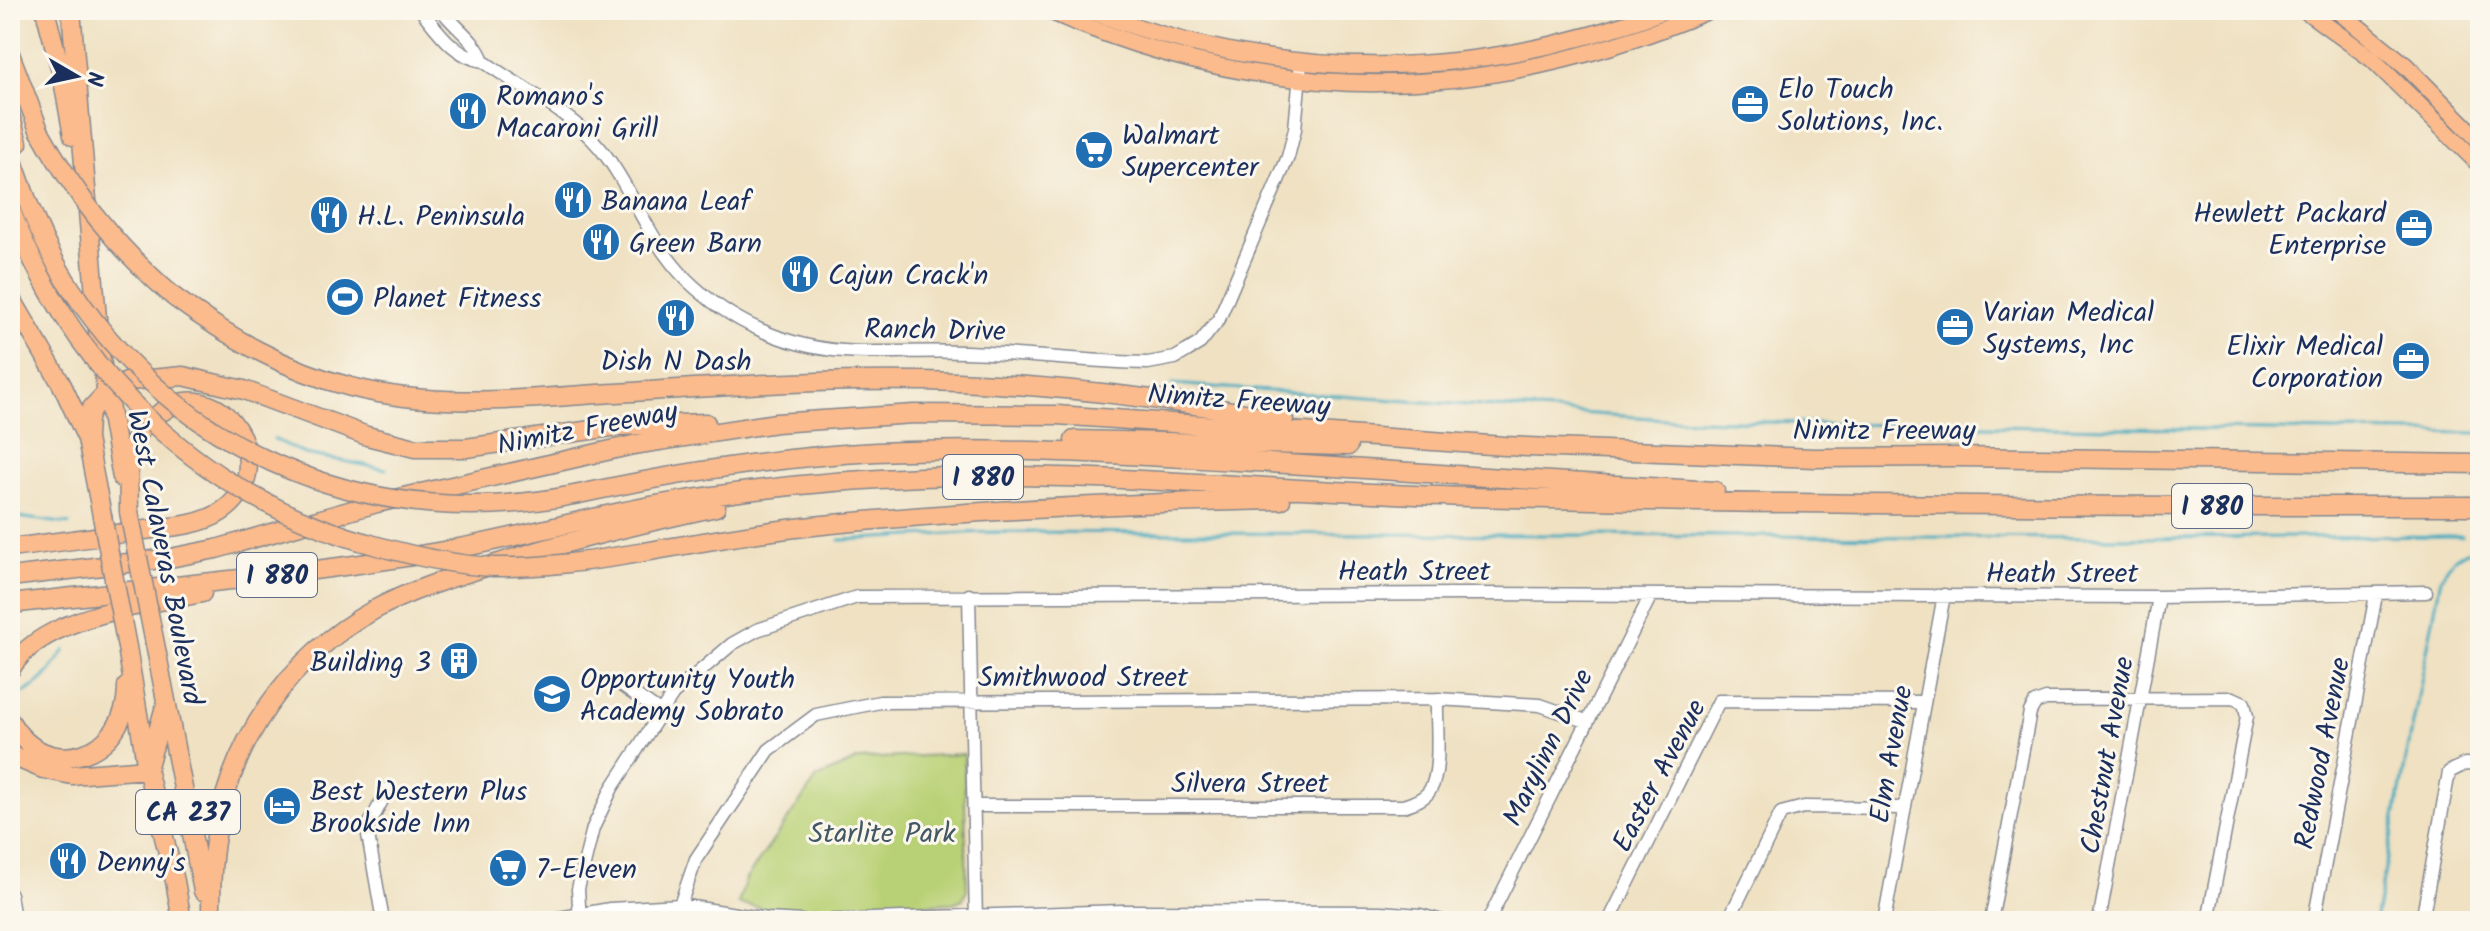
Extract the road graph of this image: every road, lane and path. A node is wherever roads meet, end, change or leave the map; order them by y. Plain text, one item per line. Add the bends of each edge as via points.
1 (45, 10) edge
2 (71, 10) edge
3 (421, 10) edge
4 (442, 10) edge
5 (1047, 10) edge
6 (1089, 10) edge
7 (1666, 10) edge
8 (1710, 10) edge
9 (2305, 10) edge
10 (2337, 10) edge
11 (10, 54) edge
12 (483, 61) junction
13 (1300, 72) junction
14 (10, 114) edge
15 (2480, 141) edge
16 (14, 147) edge
17 (2480, 165) edge
18 (88, 201) junction
19 (10, 208) edge
20 (10, 296) edge
21 (107, 392) junction
22 (776, 423) junction
23 (1369, 436) junction
24 (87, 439) junction
25 (1815, 458) junction
26 (2480, 464) edge
27 (824, 484) junction
28 (578, 489) junction
29 (1428, 496) junction
30 (1944, 506) junction
31 (2480, 506) edge
32 (129, 512) junction
33 (10, 548) edge
34 (300, 573) junction
35 (10, 577) edge
36 (2426, 592) dead end
37 (969, 595) junction
38 (1651, 595) junction
39 (1944, 595) junction
40 (2376, 595) junction
41 (2159, 597) junction
42 (10, 604) edge
43 (127, 647) junction
44 (10, 670) edge
45 (621, 685) dead end
46 (1437, 699) junction
47 (972, 700) junction
48 (2140, 700) junction
49 (1924, 702) junction
50 (166, 704) junction
51 (661, 713) junction
52 (10, 721) edge
53 (1586, 721) junction
54 (10, 755) edge
55 (2480, 765) edge
56 (147, 769) junction
57 (388, 789) dead end
58 (974, 806) junction
59 (1905, 808) junction
60 (10, 894) edge
61 (680, 905) junction
62 (1123, 916) edge
63 (579, 917) edge
64 (976, 918) edge
65 (14, 921) edge
66 (182, 921) edge
67 (209, 921) edge
68 (383, 921) edge
69 (542, 921) edge
70 (802, 921) edge
71 (812, 921) edge
72 (1442, 921) edge
73 (1488, 921) edge
74 (1609, 921) edge
75 (1728, 921) edge
76 (1884, 921) edge
77 (1991, 921) edge
78 (2099, 921) edge
79 (2208, 921) edge
80 (2314, 921) edge
81 (2422, 921) edge

1 - 18 highway, CA 237
2 - 18 highway
3 - 12 street, Ranch Drive via 449,44 470,59
4 - 12 street, Ranch Drive via 479,48
5 - 13 main road via 1174,56 1238,71
6 - 13 main road
7 - 13 main road via 1592,36 1494,57
8 - 13 main road via 1611,48 1519,71 1410,84
9 - 17 main road via 2372,59
10 - 15 main road via 2406,66
11 - 23 highway, bridge via 39,130 81,200 139,267 238,341 351,387 437,401 772,383 929,381 1108,393
12 - 13 street, Ranch Drive via 588,135 674,266 712,301 759,329 800,344 844,351 967,352 1134,363 1161,361 1187,351 1219,319 1288,157
14 - 16 highway
16 - 28 highway via 81,283 111,324 142,358 214,417 253,441 332,474 412,492 496,495
18 - 21 highway, West Calaveras Boulevard / CA 237
19 - 29 highway, bridge via 51,297 83,346 118,390 190,454 230,483 315,527 444,562 492,567 581,563 751,534 871,521 1151,503
20 - 24 highway, West Calaveras Boulevard / CA 237
21 - 22 highway via 129,381 183,376 244,390 393,444 440,450 619,426
21 - 24 highway via 92,408
21 - 32 highway, West Calaveras Boulevard / CA 237
22 - 23 highway, Nimitz Freeway / I 880 via 985,413
22 - 35 highway, Nimitz Freeway / I 880 via 546,463 201,552
23 - 25 highway, Nimitz Freeway / I 880
24 - 43 highway, West Calaveras Boulevard / CA 237, bridge
25 - 26 highway, Nimitz Freeway / I 880
25 - 28 highway via 1749,462 1327,445 934,439 749,453 657,467
27 - 29 highway, I 880 via 1016,477
27 - 34 highway, I 880 via 647,507 453,549
27 - 67 highway via 562,543 410,594 344,628 287,680 245,745 216,835
28 - 30 highway via 766,462 875,452 993,450
29 - 30 highway, I 880
30 - 31 highway, I 880
32 - 33 highway via 136,437 166,408 187,402 206,405 238,427 247,446 248,467 233,502 219,513 179,525
32 - 50 highway, West Calaveras Boulevard / CA 237, bridge
34 - 42 highway, I 880
34 - 44 highway via 53,631 32,643
36 - 40 street, Heath Street
37 - 38 street, Heath Street
37 - 47 street
37 - 51 street, Heath Street via 857,597 757,630 732,644 673,694
38 - 39 street, Heath Street
38 - 53 street, Marylinn Drive
39 - 41 street, Heath Street
39 - 49 street, Elm Avenue
40 - 41 street, Heath Street
40 - 80 street, Redwood Avenue
41 - 48 street, Chestnut Avenue
43 - 52 highway via 122,720 94,750 51,755 32,746
43 - 56 highway, West Calaveras Boulevard / CA 237
45 - 51 street
46 - 47 street, Smithwood Street
46 - 53 street, Smithwood Street via 1540,705
46 - 58 street, Silvera Street via 1436,774 1430,791 1403,806
47 - 58 street
47 - 61 street, Smithwood Street via 880,702 816,715 769,750 696,859
48 - 77 street via 2035,703
48 - 78 street, Chestnut Avenue
48 - 79 street via 2233,698 2244,703 2247,716
49 - 59 street, Elm Avenue
49 - 74 street, Easter Avenue via 1719,701
50 - 56 highway
50 - 67 highway, West Calaveras Boulevard / CA 237
51 - 63 street, Heath Street via 612,788 593,828 578,889
53 - 73 street, Marylinn Drive
54 - 56 highway via 72,775
55 - 81 street via 2465,764 2449,772
56 - 66 highway, West Calaveras Boulevard / CA 237
57 - 68 street via 367,829
58 - 64 street
59 - 75 street via 1804,807 1781,813
59 - 76 street, Elm Avenue
60 - 65 street
61 - 63 street
61 - 70 street
62 - 64 street
62 - 72 street via 1381,912
63 - 69 street
64 - 71 street

